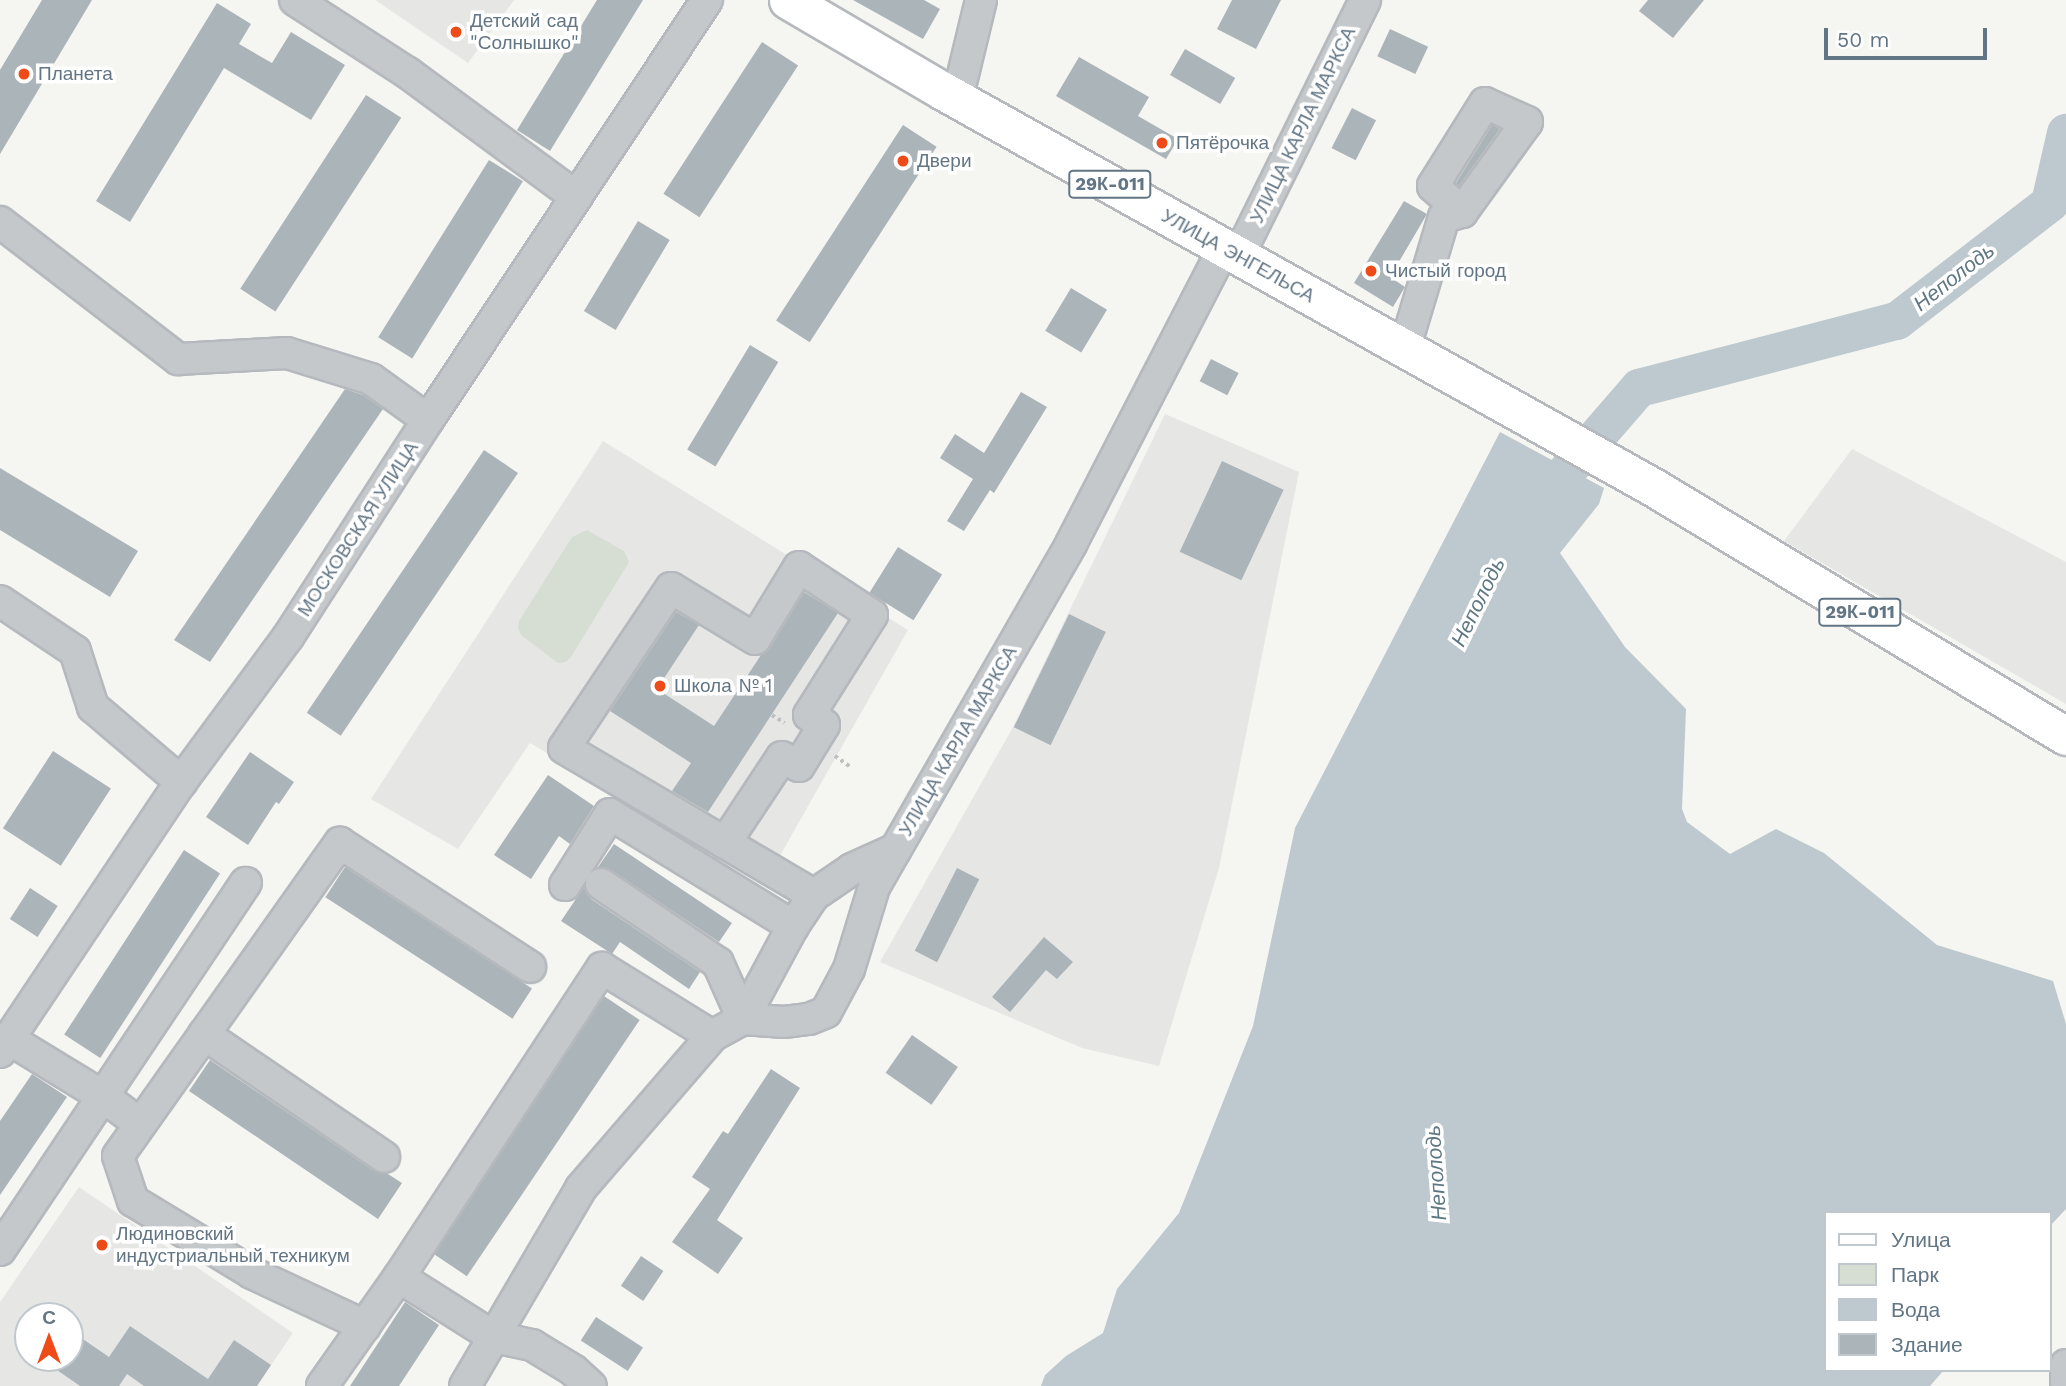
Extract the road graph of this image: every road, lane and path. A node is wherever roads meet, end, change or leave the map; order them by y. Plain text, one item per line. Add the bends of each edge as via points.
1 (295, 0) edge
2 (707, 0) edge
3 (788, 0) edge
4 (981, 0) edge
5 (1365, 0) edge
6 (943, 91) junction
7 (576, 197) junction
8 (1462, 212) dead end
9 (0, 222) edge
10 (1224, 248) junction
11 (1387, 338) junction
12 (428, 420) junction
13 (0, 601) edge
14 (2066, 736) edge
15 (181, 782) junction
16 (726, 843) junction
17 (896, 849) junction
18 (246, 883) dead end
19 (601, 884) dead end
20 (565, 885) dead end
21 (814, 895) junction
22 (793, 926) junction
23 (530, 967) dead end
24 (743, 1018) junction
25 (204, 1034) junction
26 (712, 1036) junction
27 (4, 1045) edge
28 (104, 1097) junction
29 (141, 1124) junction
30 (384, 1157) dead end
31 (0, 1250) edge
32 (399, 1277) junction
33 (365, 1326) junction
34 (494, 1336) junction
35 (2066, 1365) edge
36 (2066, 1384) edge
37 (322, 1386) edge
38 (465, 1386) edge
39 (591, 1386) edge

1 - 7 street via 408,72
2 - 7 street, МОСКОВСКАЯ УЛИЦА
3 - 6 main road, УЛИЦА ЭНГЕЛЬСА / 29К-011
4 - 6 street via 960,87
5 - 10 street, УЛИЦА КАРЛА МАРКСА via 1245,243
6 - 10 main road, УЛИЦА ЭНГЕЛЬСА / 29К-011
7 - 12 street, МОСКОВСКАЯ УЛИЦА
8 - 11 street via 1444,217 1408,337
9 - 12 street via 178,359 287,353 371,379
10 - 11 main road, УЛИЦА ЭНГЕЛЬСА / 29К-011
10 - 17 street, УЛИЦА КАРЛА МАРКСА via 1071,544
11 - 14 main road, УЛИЦА ЭНГЕЛЬСА / 29К-011 via 1653,487
12 - 15 street, МОСКОВСКАЯ УЛИЦА via 288,637
13 - 15 street via 75,651 93,707
15 - 27 street, МОСКОВСКАЯ УЛИЦА
16 - 16 street via 564,748 671,588 755,639 799,567 872,615 809,715 824,725 799,766 782,757
16 - 21 street
17 - 21 street via 852,869
17 - 24 street, УЛИЦА КАРЛА МАРКСА via 874,887 849,969 826,1012 784,1022
18 - 28 street
19 - 24 street via 718,963
20 - 22 street via 610,814
21 - 22 street
22 - 24 street
23 - 25 street via 340,843
24 - 26 street
25 - 29 street
25 - 30 street
26 - 32 street via 602,968
26 - 34 street via 581,1188
27 - 28 street
28 - 29 street
28 - 31 street
29 - 33 street via 118,1156 133,1202 252,1273
32 - 33 street
32 - 34 street
33 - 37 street
34 - 38 street
34 - 39 street via 532,1345
35 - 36 street

